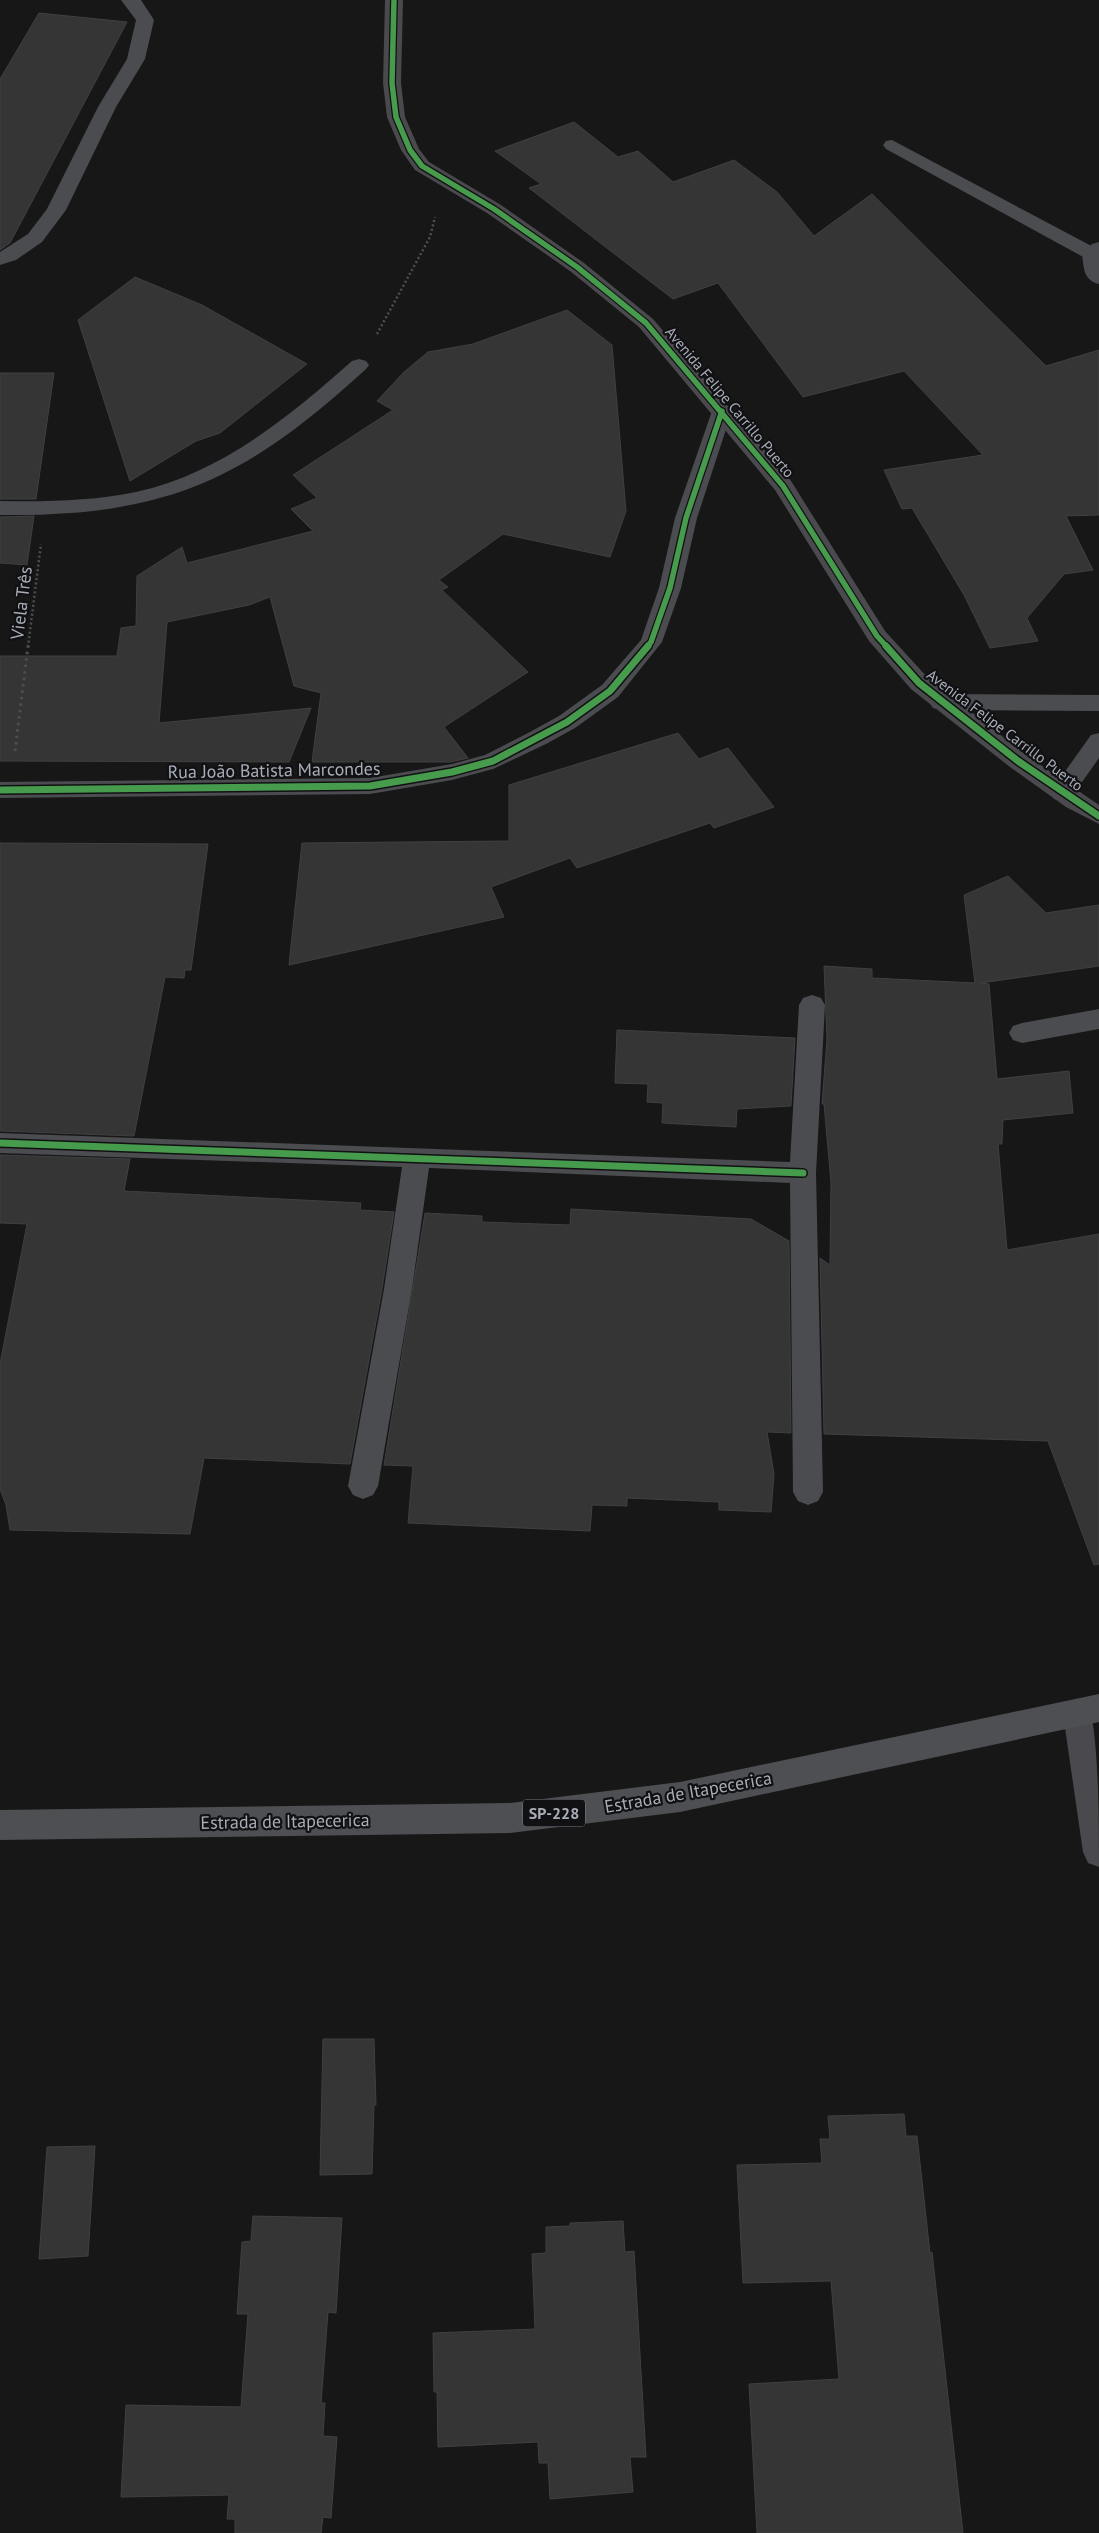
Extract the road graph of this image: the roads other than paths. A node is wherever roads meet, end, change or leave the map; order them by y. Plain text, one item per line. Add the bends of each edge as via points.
1 (130, 0) edge
2 (394, 0) edge
3 (892, 145) dead end
4 (1095, 251) edge
5 (0, 259) edge
6 (1099, 278) edge
7 (359, 365) road end
8 (722, 411) junction
9 (0, 508) edge
10 (941, 702) junction
11 (1099, 703) edge
12 (1099, 741) edge
13 (5, 790) edge
14 (1062, 793) junction
15 (1099, 816) edge
16 (812, 1005) dead end
17 (1099, 1019) edge
18 (1022, 1033) dead end
19 (1, 1150) edge
20 (417, 1157) junction
21 (803, 1173) junction
22 (363, 1486) dead end
23 (808, 1492) dead end
24 (1089, 1711) edge
25 (0, 1825) edge
26 (1099, 1852) edge

1 - 5 street via 145,20 136,59 107,107 56,210 35,238
2 - 8 street, Avenida Felipe Carrillo Puerto via 392,83 396,117 410,150 422,166 494,209 569,261 639,317
3 - 4 lane
4 - 6 street via 1094,274
7 - 9 street via 301,416 254,451 195,480 156,494 111,504 46,509
8 - 10 street, Avenida Felipe Carrillo Puerto via 784,486 877,636 919,684
8 - 13 street, Rua João Batista Marcondes via 686,518 670,588 651,642 610,691 538,738 492,761 452,772 370,786
10 - 11 street
10 - 14 street, Avenida Felipe Carrillo Puerto
12 - 14 street
14 - 15 street, Avenida Felipe Carrillo Puerto
16 - 21 street
17 - 18 street
19 - 20 street
20 - 21 street
20 - 22 street via 398,1289
21 - 23 street
24 - 25 main road, Estrada de Itapecerica / SP-228 via 680,1797 510,1818
24 - 26 street

